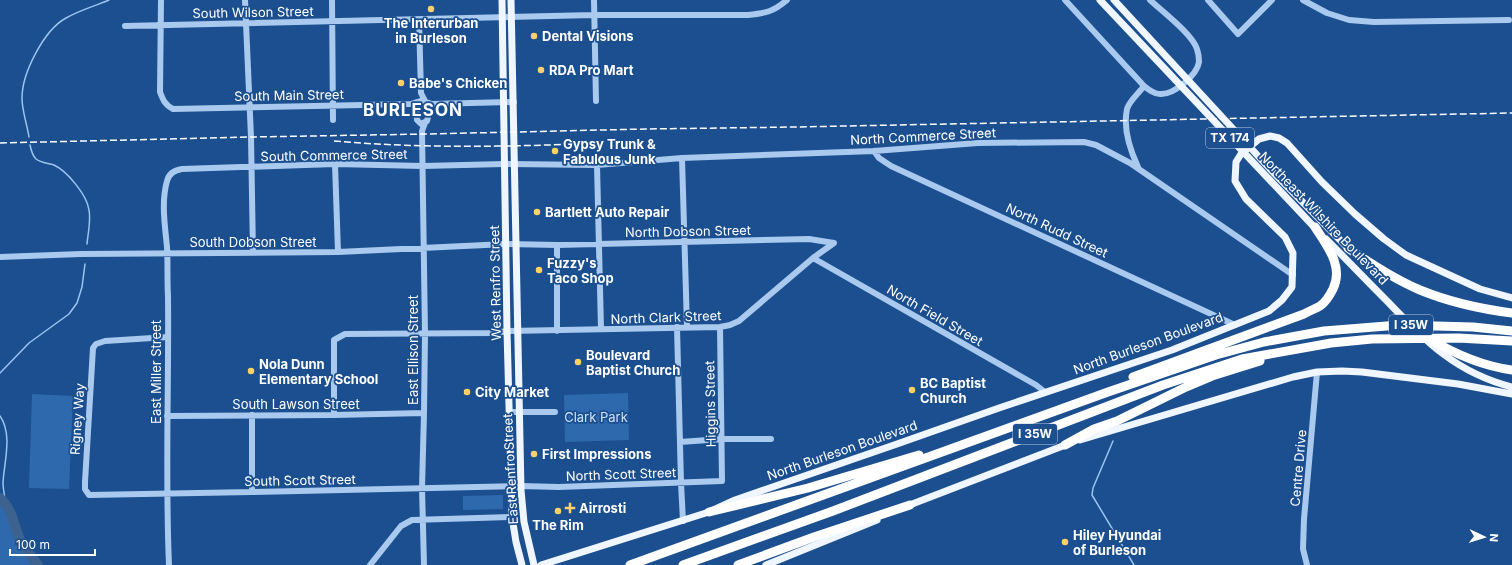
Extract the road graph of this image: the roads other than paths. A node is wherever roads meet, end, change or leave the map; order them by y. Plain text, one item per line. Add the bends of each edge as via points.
1 (162, 0) edge
2 (245, 0) edge
3 (332, 0) edge
4 (502, 0) edge
5 (511, 0) edge
6 (594, 0) edge
7 (787, 0) edge
8 (1065, 0) edge
9 (1100, 0) edge
10 (1114, 0) edge
11 (1150, 0) edge
12 (1208, 0) edge
13 (1272, 0) edge
14 (1304, 0) edge
15 (594, 15) junction
16 (502, 17) junction
17 (511, 17) junction
18 (419, 20) junction
19 (1509, 20) dead end
20 (333, 22) junction
21 (245, 24) junction
22 (161, 25) junction
23 (124, 26) dead end
24 (1144, 86) junction
25 (596, 101) dead end
26 (421, 102) junction
27 (503, 102) junction
28 (514, 102) junction
29 (333, 106) junction
30 (249, 107) junction
31 (333, 120) dead end
32 (418, 122) junction
33 (425, 123) junction
34 (422, 133) junction
35 (874, 150) junction
36 (682, 158) junction
37 (335, 164) junction
38 (504, 164) junction
39 (515, 165) junction
40 (597, 165) junction
41 (423, 166) junction
42 (251, 167) junction
43 (1138, 168) junction
44 (167, 179) joint
45 (1315, 227) junction
46 (685, 242) junction
47 (506, 244) junction
48 (599, 244) junction
49 (517, 245) junction
50 (557, 245) junction
51 (424, 247) junction
52 (1348, 248) joint
53 (338, 252) junction
54 (167, 253) junction
55 (253, 253) junction
56 (0, 257) edge
57 (813, 258) junction
58 (1293, 274) junction
59 (1512, 298) edge
60 (1512, 313) edge
61 (1235, 325) junction
62 (677, 327) junction
63 (687, 327) junction
64 (720, 327) junction
65 (601, 329) junction
66 (507, 331) junction
67 (518, 331) junction
68 (556, 331) junction
69 (1416, 331) junction
70 (1512, 331) edge
71 (425, 334) junction
72 (168, 337) junction
73 (1512, 341) edge
74 (1315, 346) junction
75 (1512, 370) edge
76 (1317, 372) junction
77 (1512, 387) edge
78 (1045, 392) junction
79 (1108, 392) junction
80 (1512, 394) edge
81 (509, 412) junction
82 (520, 412) junction
83 (555, 412) dead end
84 (424, 413) junction
85 (252, 415) junction
86 (334, 415) junction
87 (167, 416) junction
88 (1002, 430) junction
89 (722, 439) junction
90 (771, 439) dead end
91 (680, 442) junction
92 (1065, 445) junction
93 (722, 481) joint
94 (681, 483) junction
95 (511, 486) junction
96 (521, 486) junction
97 (422, 488) junction
98 (252, 492) junction
99 (167, 493) junction
100 (88, 495) joint
101 (910, 505) junction
102 (709, 512) junction
103 (512, 517) junction
104 (422, 520) junction
105 (683, 521) junction
106 (567, 557) junction
107 (774, 564) edge
108 (169, 565) edge
109 (370, 565) edge
110 (424, 565) edge
111 (522, 565) edge
112 (534, 565) edge
113 (541, 565) edge
114 (557, 565) edge
115 (630, 565) edge
116 (683, 565) edge
117 (738, 565) edge
118 (766, 565) edge
119 (1307, 565) edge

1 - 22 street
2 - 21 street
3 - 20 street
4 - 16 main road, West Renfro Street
5 - 17 main road
6 - 15 street
7 - 15 street, South Wilson Street via 777,9 748,15
8 - 24 street
9 - 45 main road, Northeast Wilshire Boulevard / TX 174
10 - 52 main road, Northeast Wilshire Boulevard via 1271,170
11 - 24 street via 1191,39 1197,50 1199,62 1193,74 1183,84 1169,92 1151,92
12 - 13 street via 1238,34
14 - 19 street via 1327,13 1349,20
15 - 17 street, South Wilson Street
15 - 25 street
16 - 17 street, South Wilson Street
16 - 18 street, South Wilson Street
16 - 27 main road, West Renfro Street
17 - 28 main road
18 - 20 street, South Wilson Street
18 - 26 street, East Ellison Street
20 - 21 street, South Wilson Street
20 - 29 street
21 - 22 street, South Wilson Street
21 - 30 street
22 - 23 street, South Wilson Street
22 - 30 street, South Main Street via 160,92 167,106 173,109
24 - 43 street via 1129,104 1126,121 1129,143
26 - 27 street, South Main Street
26 - 29 street, South Main Street
26 - 32 street, East Ellison Street via 416,106
26 - 33 street, East Ellison Street via 428,106
27 - 28 street, South Main Street
27 - 38 main road, West Renfro Street
28 - 39 main road, East Renfro Street
29 - 30 street, South Main Street
29 - 31 street
30 - 42 street
32 - 33 street
32 - 34 street, East Ellison Street
33 - 34 street, East Ellison Street
34 - 41 street, East Ellison Street
35 - 36 street, North Commerce Street
35 - 43 street, North Commerce Street via 978,143 1084,142 1096,145
35 - 61 street, North Rudd Street via 879,158 891,166
36 - 40 street, North Commerce Street
36 - 46 street
37 - 41 street, South Commerce Street
37 - 42 street, South Commerce Street
37 - 53 street
38 - 39 street, South Commerce Street
38 - 41 street, South Commerce Street
38 - 47 main road, West Renfro Street
39 - 40 street, North Commerce Street
39 - 49 main road, East Renfro Street
40 - 48 street
41 - 51 street, East Ellison Street
42 - 44 street, South Commerce Street via 182,169 175,170
42 - 55 street
43 - 58 street, North Commerce Street
44 - 54 street, East Miller Street via 164,199
45 - 69 main road, Northeast Wilshire Boulevard / TX 174
45 - 79 highway via 1332,254 1337,275 1335,286 1320,306 1132,378
46 - 48 street, North Dobson Street
46 - 57 street, North Dobson Street via 809,239 834,243
46 - 63 street
47 - 49 street, North Dobson Street
47 - 51 street, South Dobson Street
47 - 66 main road, West Renfro Street
48 - 50 street, North Dobson Street
48 - 65 street
49 - 50 street, North Dobson Street
49 - 67 main road, East Renfro Street
50 - 68 street
51 - 53 street, South Dobson Street
51 - 71 street, East Ellison Street
52 - 60 highway via 1376,267 1419,290 1457,303
53 - 55 street, South Dobson Street
54 - 55 street, South Dobson Street
54 - 56 street, South Dobson Street
54 - 72 street, East Miller Street
57 - 64 street, North Clark Street via 739,321 730,326
57 - 78 street, North Field Street
58 - 59 main road, North Burleson Boulevard via 1293,253 1285,237 1246,199 1235,181 1236,162 1240,154 1270,136 1287,143 1355,214 1406,255 1480,289
58 - 61 main road, North Burleson Boulevard via 1292,287 1282,300 1269,311
61 - 78 main road, North Burleson Boulevard via 1172,350
62 - 63 street, North Clark Street
62 - 65 street, North Clark Street
62 - 91 street
63 - 64 street, North Clark Street
64 - 89 street, Higgins Street
65 - 68 street, North Clark Street
66 - 67 street, North Clark Street
66 - 71 street, North Clark Street
66 - 81 main road, West Renfro Street
67 - 68 street, North Clark Street
67 - 82 main road, East Renfro Street
69 - 75 highway via 1471,360
69 - 77 main road, Northeast Wilshire Boulevard via 1439,352 1474,374
70 - 79 highway, I 35W via 1400,325 1324,331 1264,342 1216,355
71 - 84 street, East Ellison Street
71 - 86 street, North Clark Street via 344,334 334,340
72 - 87 street, East Miller Street
72 - 100 street, Rigney Way via 105,340 93,348 85,482
73 - 74 highway, I 35W via 1396,338
74 - 92 highway via 1212,376 1117,421 1094,429
74 - 116 highway, I 35W via 1242,360 1203,371
76 - 80 main road via 1362,372
76 - 92 main road via 1278,381
76 - 119 street, Centre Drive via 1304,519 1303,549
78 - 102 main road, North Burleson Boulevard via 735,500
79 - 88 highway, I 35W
81 - 82 street
81 - 95 main road, West Renfro Street
82 - 83 street
82 - 96 main road, East Renfro Street
84 - 86 street, South Lawson Street
84 - 97 street, East Ellison Street
85 - 86 street, South Lawson Street
85 - 87 street, South Lawson Street
85 - 98 street
87 - 99 street, East Miller Street
88 - 102 highway via 986,431 808,488
88 - 115 highway, I 35W
89 - 90 street
89 - 91 street
89 - 93 street, Higgins Street
91 - 94 street
92 - 101 main road
93 - 94 street, North Scott Street
94 - 96 street, North Scott Street
94 - 105 street
95 - 96 street, North Scott Street
95 - 97 street, South Scott Street
95 - 103 main road, West Renfro Street
96 - 112 main road, East Renfro Street via 524,522
97 - 98 street, South Scott Street
97 - 104 street, East Ellison Street
98 - 99 street, South Scott Street
99 - 100 street, South Scott Street
99 - 108 street, East Miller Street
101 - 107 main road
101 - 117 highway
102 - 105 main road, North Burleson Boulevard
103 - 104 street
103 - 111 main road, West Renfro Street
104 - 109 street via 412,520 401,526
104 - 110 street, East Ellison Street
105 - 106 main road, North Burleson Boulevard
106 - 113 main road, North Burleson Boulevard
106 - 114 main road
107 - 118 main road

